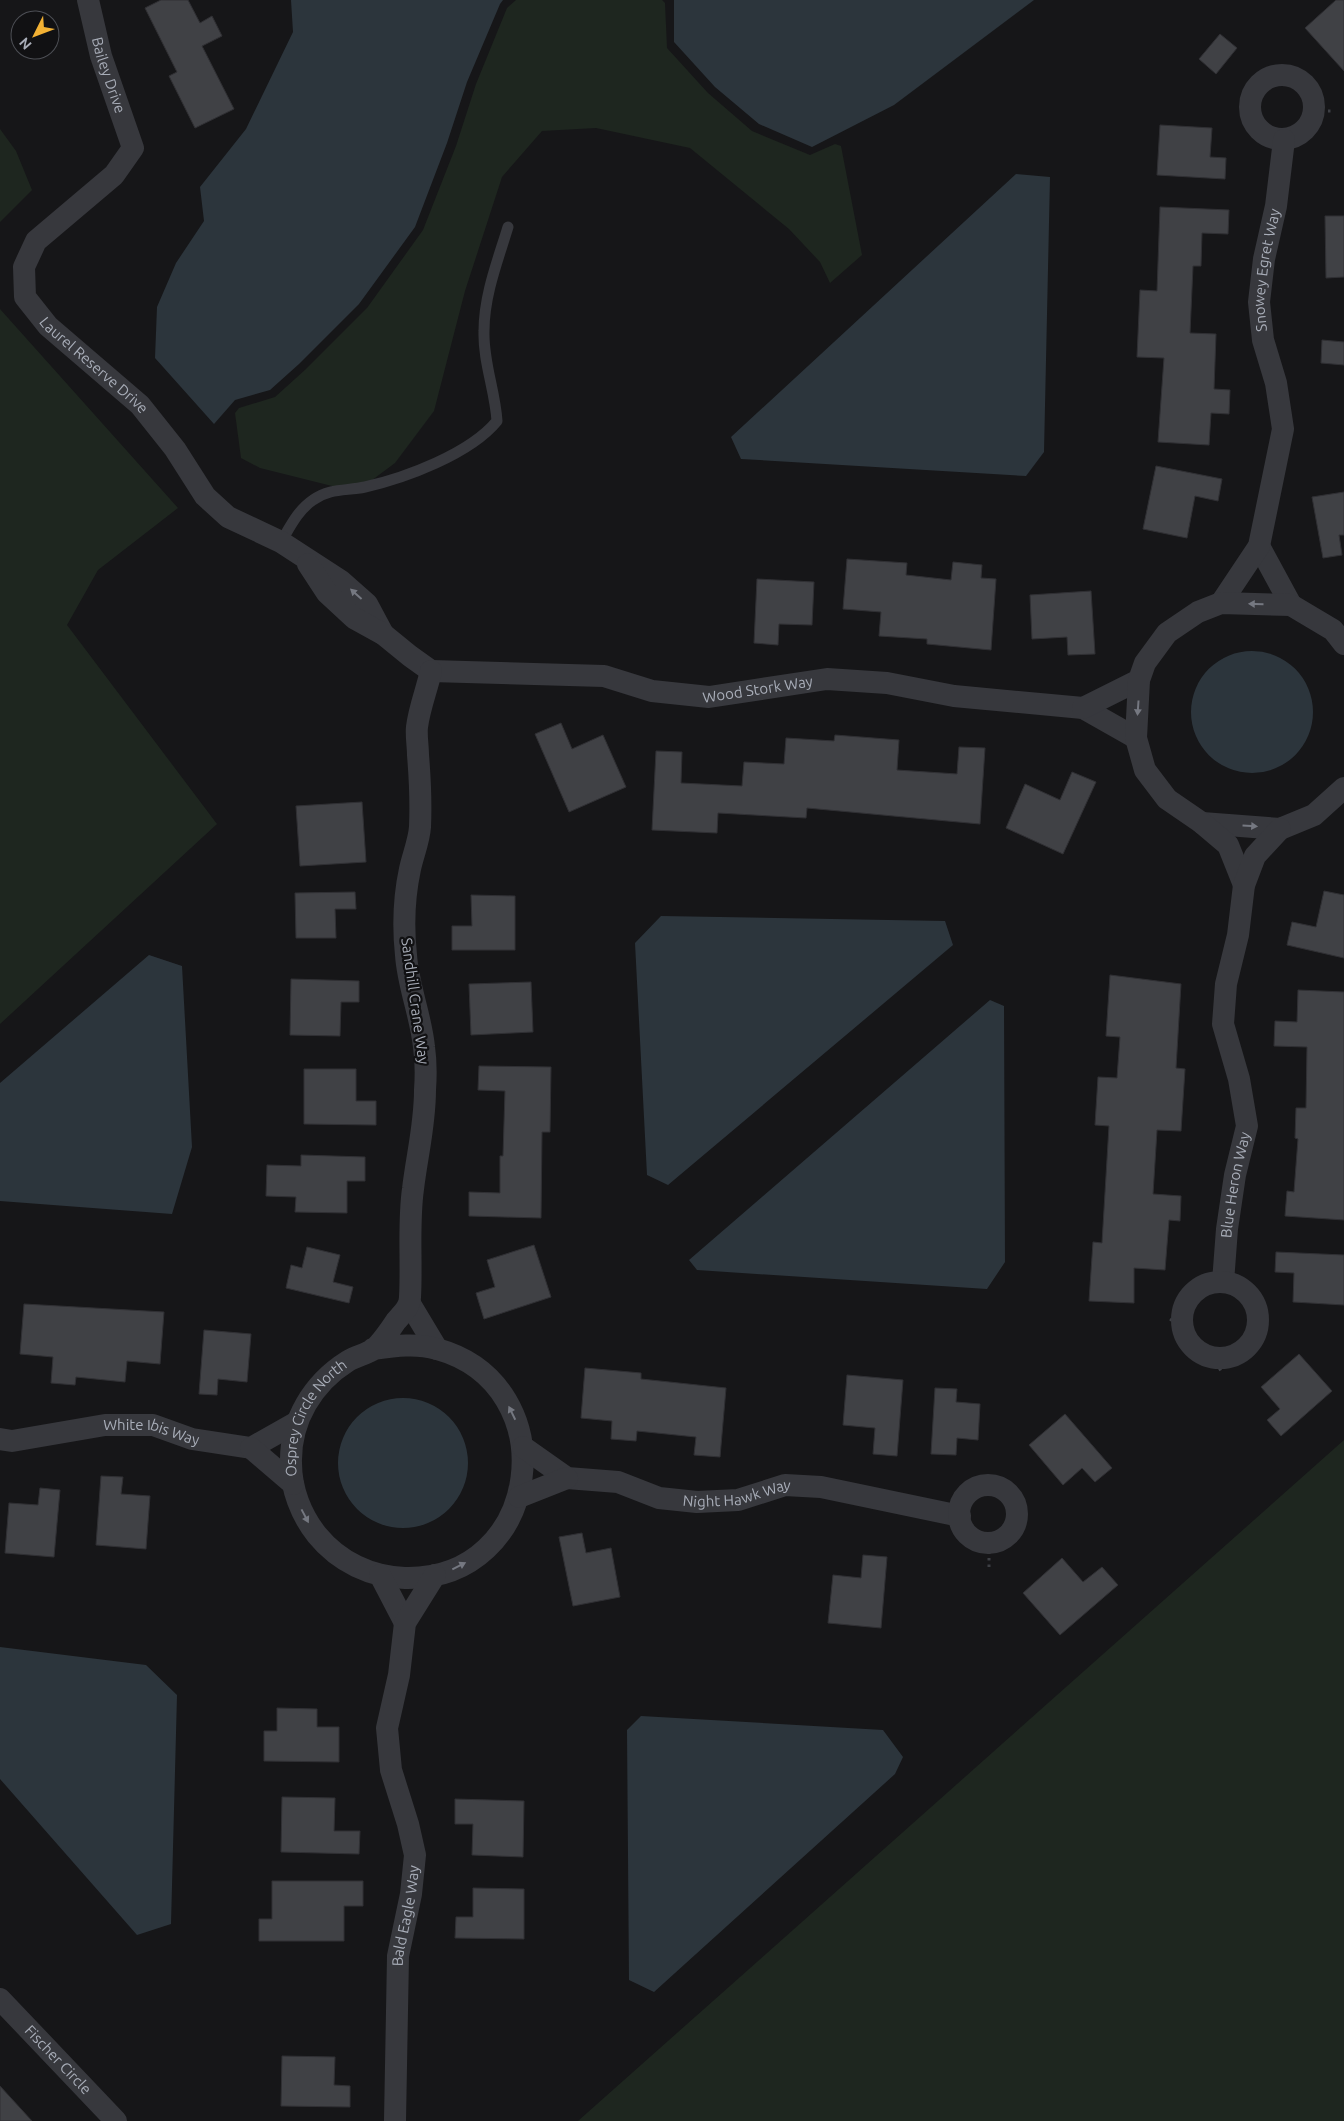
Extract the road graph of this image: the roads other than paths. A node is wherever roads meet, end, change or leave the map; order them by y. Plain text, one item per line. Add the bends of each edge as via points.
1 (88, 0) edge
2 (1284, 140) junction
3 (132, 148) joint
4 (508, 227) dead end
5 (281, 542) junction
6 (1259, 546) junction
7 (1222, 604) junction
8 (1291, 605) junction
9 (1344, 644) edge
10 (432, 671) junction
11 (1140, 680) junction
12 (1083, 708) junction
13 (1136, 738) junction
14 (1344, 788) edge
15 (1202, 823) junction
16 (1280, 829) junction
17 (1244, 885) junction
18 (1223, 1282) junction
19 (410, 1304) junction
20 (438, 1349) junction
21 (373, 1350) junction
22 (297, 1422) junction
23 (0, 1439) edge
24 (523, 1447) junction
25 (251, 1448) junction
26 (567, 1478) junction
27 (293, 1484) junction
28 (519, 1497) junction
29 (960, 1516) junction
30 (380, 1575) junction
31 (436, 1575) junction
32 (405, 1623) junction
33 (0, 1999) edge
34 (116, 2121) edge
35 (395, 2121) edge

1 - 3 street, Bailey Drive via 101,56
2 - 2 street via 1305,131 1324,111 1310,89 1296,77 1282,74 1271,76 1259,84 1250,105 1255,125 1268,136
2 - 6 street, Snowey Egret Way via 1259,302 1263,340 1276,383 1284,430
3 - 5 street, Laurel Reserve Drive via 114,175 36,241 24,267 25,297 48,326 140,404 176,449 205,496 228,517
4 - 5 lane via 488,296 484,331 486,366 496,400 497,421 486,434 409,475 358,489 334,490 313,500 298,514
5 - 10 street, Laurel Reserve Drive via 341,581 367,604 383,634
6 - 7 street, Snowey Egret Way
6 - 8 street
8 -> 7 street, Blue Heron Way
7 - 11 street, Blue Heron Way via 1198,612 1167,633 1145,663
8 - 9 street via 1333,630
10 - 12 street, Wood Stork Way via 604,676 652,691 709,697 827,679 887,683 954,696
10 - 19 street, Sandhill Crane Way via 417,727 420,831 409,872 404,918 406,959 424,1046 426,1091 422,1144 412,1191
11 - 12 street
11 -> 13 street, Blue Heron Way
12 - 13 street, Wood Stork Way
13 - 15 street, Blue Heron Way via 1145,770 1167,799
14 - 16 street via 1314,816
15 -> 16 street
15 - 17 street, Blue Heron Way via 1228,844
16 - 17 street, Blue Heron Way via 1255,856
17 - 18 street, Blue Heron Way via 1238,934 1226,984 1223,1024 1239,1079 1247,1126 1235,1175
18 - 18 street via 1243,1289 1252,1299 1258,1325 1249,1344 1217,1364 1196,1349 1176,1323 1188,1298 1198,1289 1210,1283
19 - 20 street
19 - 21 street
20 - 21 street, Osprey Circle North via 405,1345
24 -> 20 street, Osprey Circle North via 514,1414 495,1385 469,1363
21 - 22 street, Osprey Circle North via 353,1358 319,1384
22 - 25 street
22 - 27 street, Osprey Circle North via 291,1446
23 - 25 street, White Ibis Way via 12,1440 105,1425 153,1425 192,1439
24 - 26 street
24 - 28 street, Osprey Circle North via 524,1472
25 - 27 street
26 - 28 street
26 - 29 street, Night Hawk Way via 618,1482 659,1498 697,1502 738,1500 784,1485 821,1487
27 -> 30 street, Osprey Circle North via 306,1518 323,1542 347,1561
31 -> 28 street, Osprey Circle North via 463,1564 487,1547 506,1524
29 - 29 street via 966,1533 989,1544 1006,1538 1016,1524 1016,1506 1008,1493 992,1486 979,1487 964,1498
30 - 31 street, Osprey Circle North via 408,1578
30 - 32 street
31 - 32 street, Bald Eagle Way
32 - 35 street, Bald Eagle Way via 399,1674 387,1728 390,1770 415,1856 398,1956
33 - 34 street, Fischer Circle

